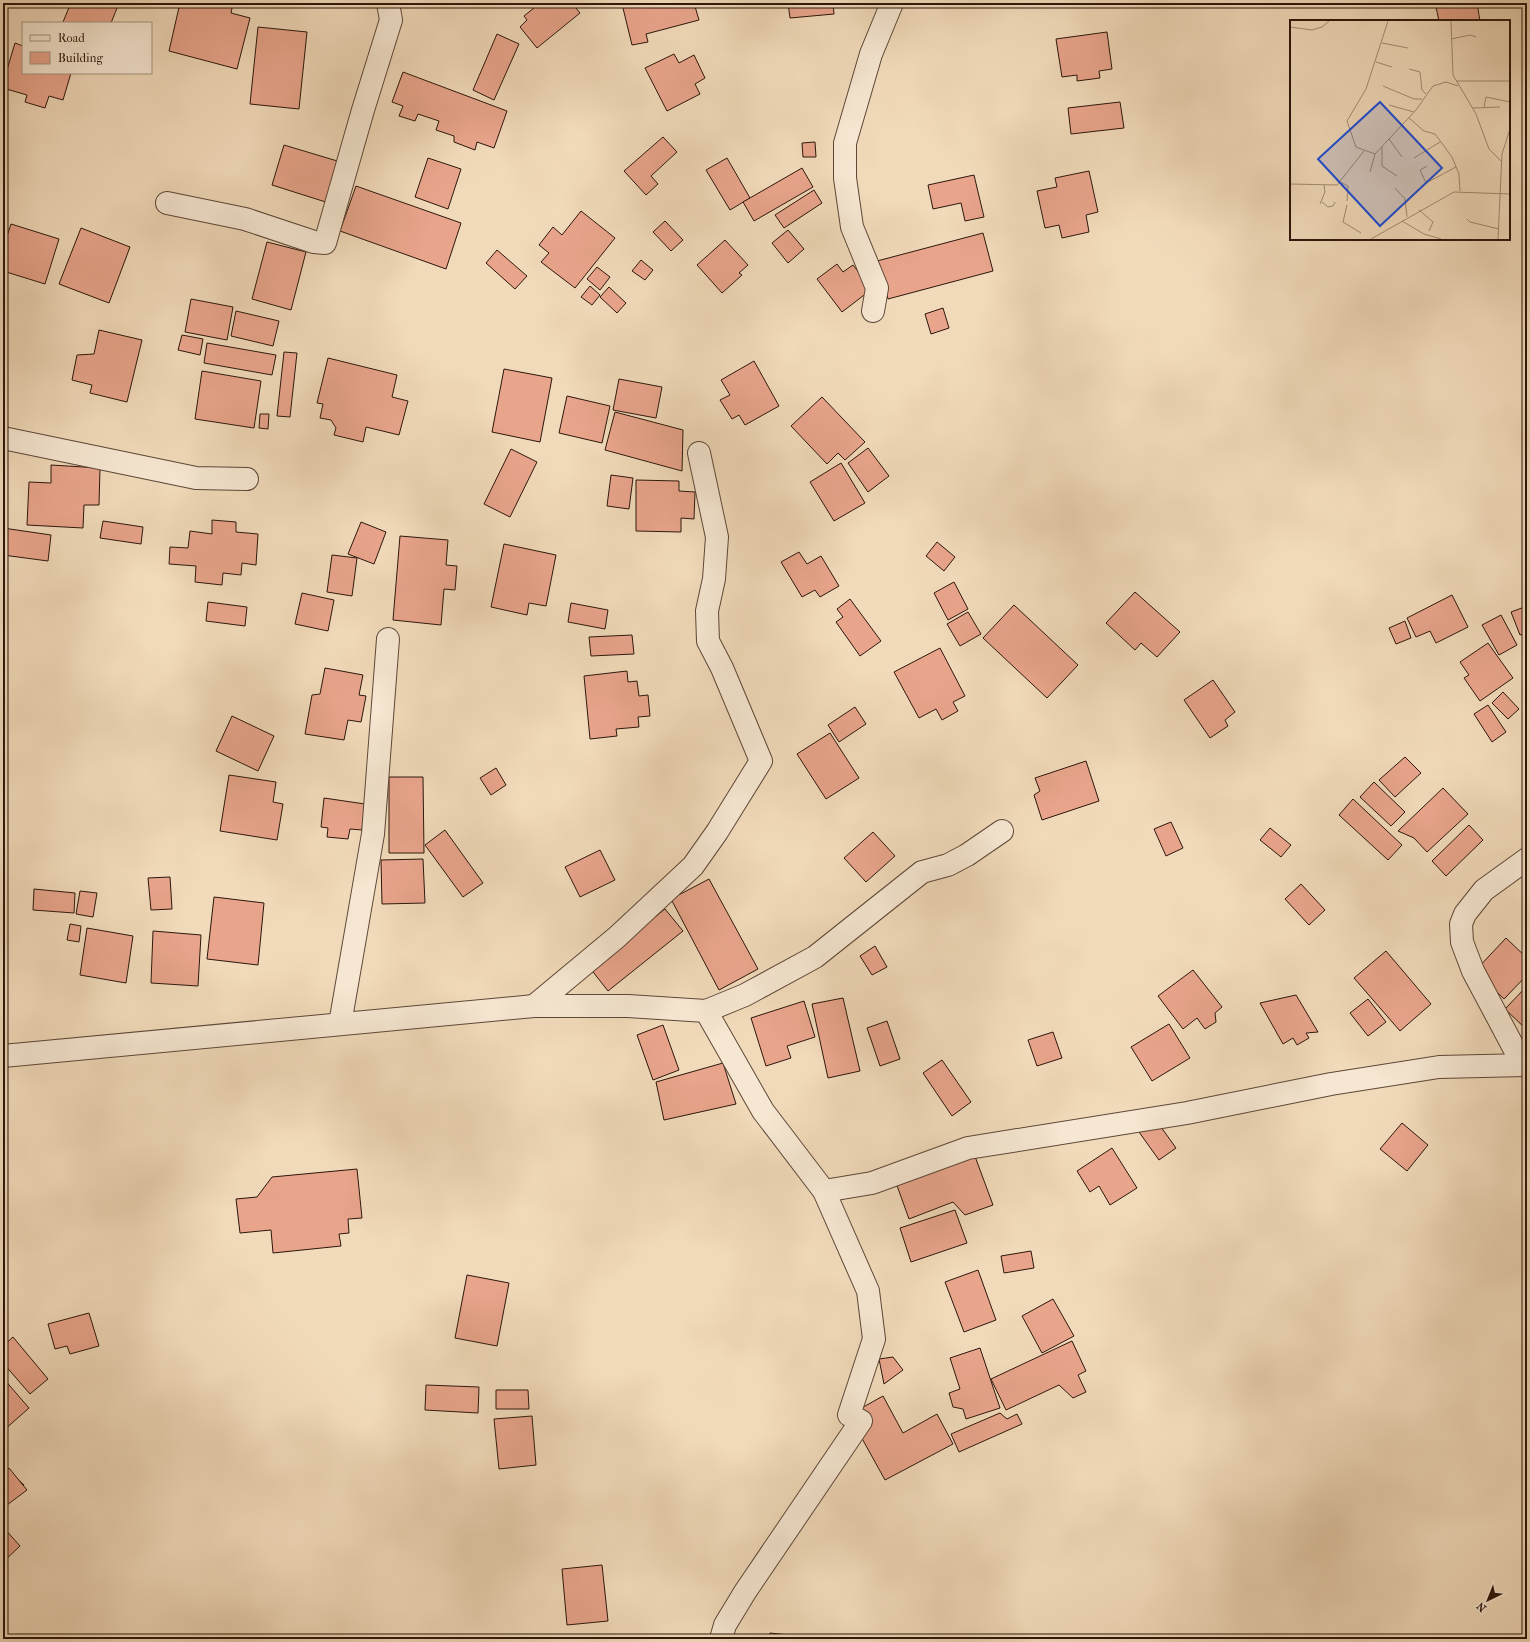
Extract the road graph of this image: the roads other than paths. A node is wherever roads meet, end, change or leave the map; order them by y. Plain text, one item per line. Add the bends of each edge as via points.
1 (388, 3) edge
2 (892, 3) edge
3 (167, 203) dead end
4 (873, 311) dead end
5 (3, 438) edge
6 (699, 453) dead end
7 (247, 479) dead end
8 (388, 639) dead end
9 (1002, 831) dead end
10 (1527, 860) edge
11 (534, 1006) junction
12 (706, 1011) junction
13 (340, 1024) junction
14 (3, 1056) edge
15 (1525, 1065) edge
16 (824, 1191) junction
17 (722, 1639) edge

1 - 3 street via 391,20 325,243 314,242 244,219
2 - 4 street via 871,54 844,143 845,178 852,227 877,288
5 - 7 street via 196,478
6 - 11 street via 717,537 714,579 707,611 708,641 762,762 693,866 618,937
8 - 13 street via 373,834
9 - 12 street via 948,865 922,872 815,957 745,995
10 - 15 street via 1484,890 1465,914 1461,924 1462,942 1473,971
11 - 12 street via 628,1006
11 - 13 street
12 - 16 street via 763,1112
13 - 14 street
15 - 16 street via 1439,1067 1330,1084 1187,1113 968,1148 872,1183
16 - 17 street via 868,1291 874,1339 849,1415 861,1421 746,1592 725,1625

